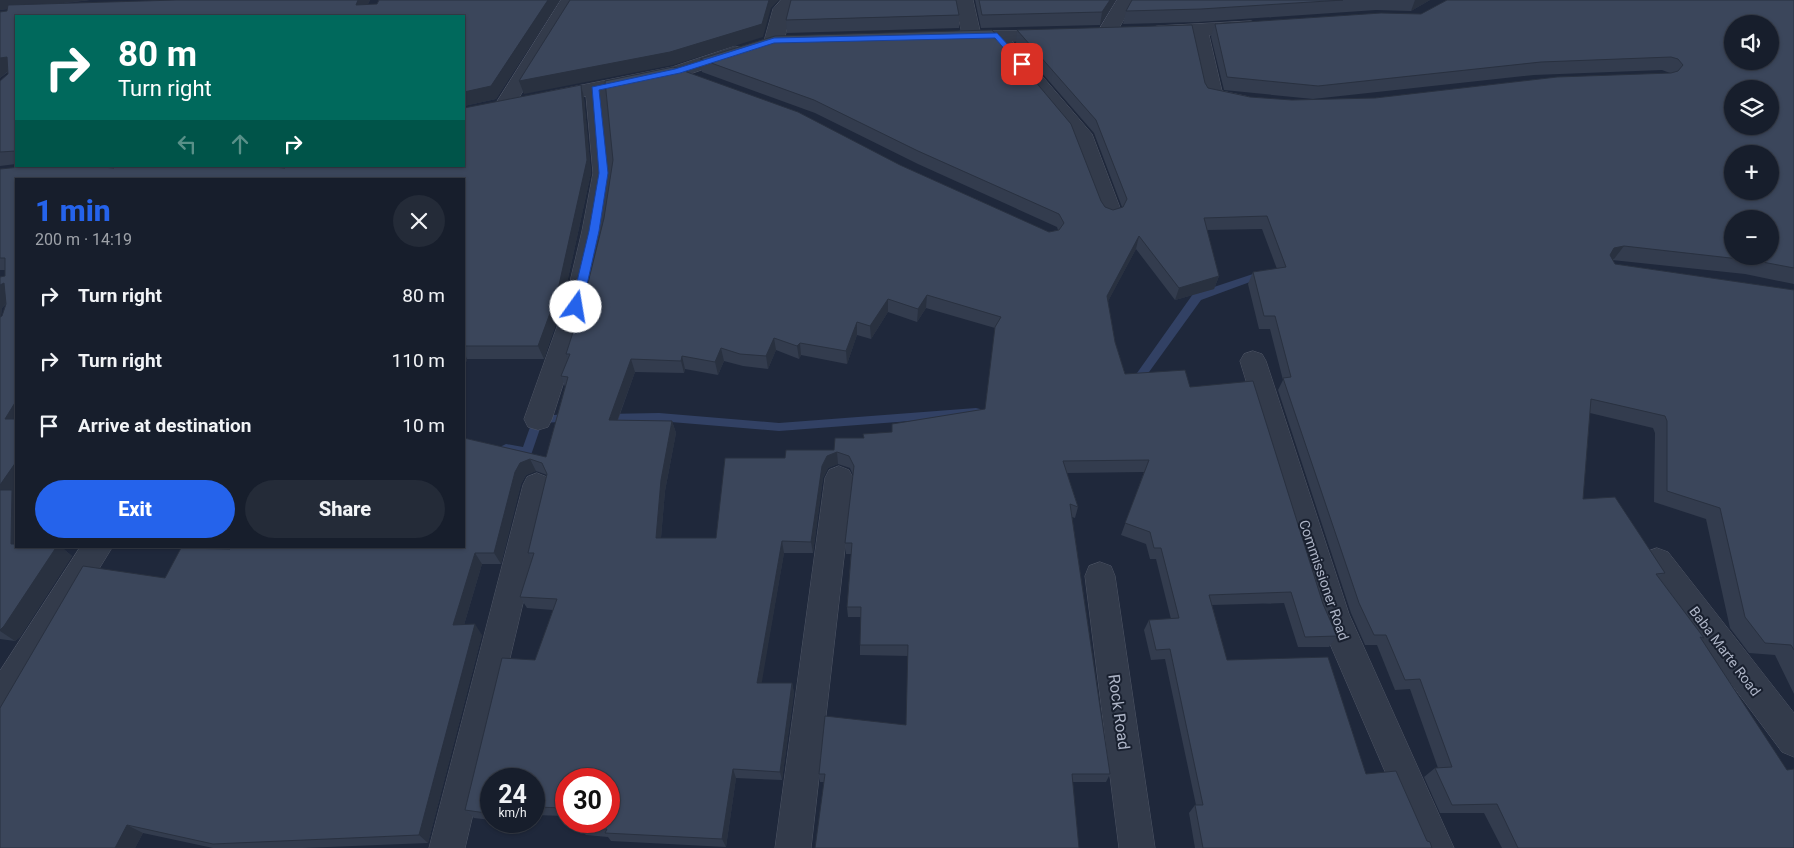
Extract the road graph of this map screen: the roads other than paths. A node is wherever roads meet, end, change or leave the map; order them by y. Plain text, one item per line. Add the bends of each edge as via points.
1 (570, 0) edge
2 (792, 0) edge
3 (964, 0) edge
4 (1126, 0) edge
5 (1267, 26) edge
6 (1198, 30) junction
7 (1105, 33) junction
8 (997, 36) junction
9 (972, 37) junction
10 (942, 38) edge
11 (794, 40) edge
12 (774, 41) junction
13 (677, 72) junction
14 (704, 82) edge
15 (594, 89) junction
16 (1264, 103) edge
17 (1111, 213) edge
18 (1253, 361) dead end
19 (538, 419) dead end
20 (839, 478) dead end
21 (537, 485) dead end
22 (97, 548) edge
23 (1657, 561) edge
24 (1100, 576) dead end
25 (0, 700) edge
26 (1794, 740) edge
27 (447, 848) edge
28 (793, 848) edge
29 (1137, 848) edge
30 (1436, 848) edge

1 - 15 street via 497,107
2 - 12 street via 782,9
3 - 9 street
4 - 7 street
5 - 6 street
6 - 7 street
6 - 16 street via 1214,96
7 - 8 street
8 - 9 street
8 - 17 street via 1080,134
9 - 10 street
11 - 12 street
12 - 13 street
13 - 14 street
13 - 15 street
15 - 19 street via 604,173 576,307
18 - 30 street, Commissioner Road via 1333,614
20 - 28 street
21 - 27 street
22 - 25 street
23 - 26 street, Baba Marte Road
24 - 29 street, Rock Road

